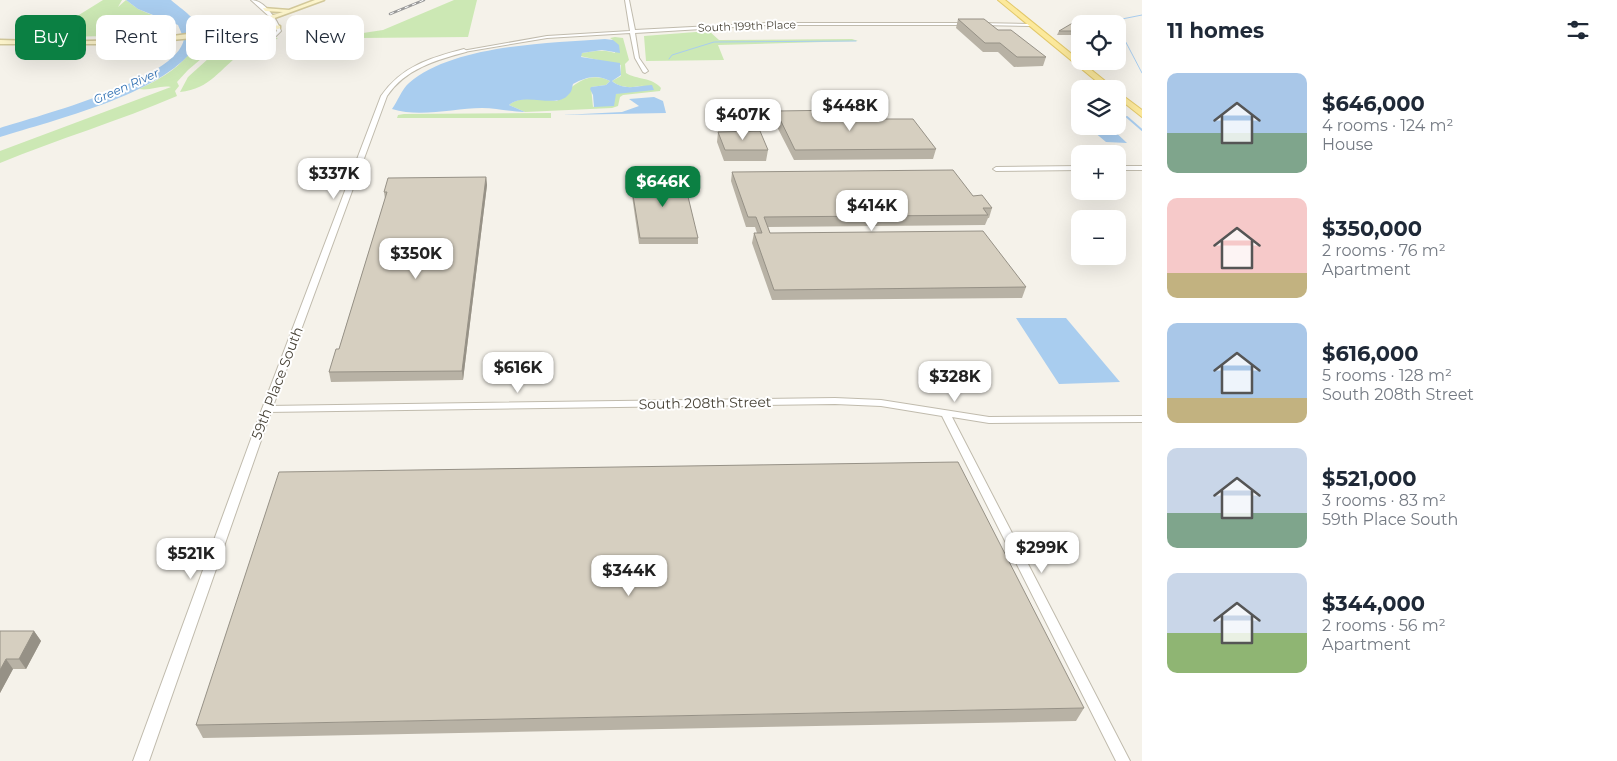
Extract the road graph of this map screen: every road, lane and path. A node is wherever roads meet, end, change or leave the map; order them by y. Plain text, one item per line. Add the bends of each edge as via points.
1 (253, 0) edge
2 (321, 0) edge
3 (627, 0) edge
4 (1001, 0) edge
5 (265, 9) junction
6 (296, 9) junction
7 (270, 15) edge
8 (276, 16) edge
9 (276, 24) edge
10 (632, 25) junction
11 (1031, 25) junction
12 (278, 27) joint
13 (633, 32) junction
14 (276, 33) edge
15 (614, 33) junction
16 (186, 35) edge
17 (0, 42) edge
18 (464, 50) joint
19 (645, 71) dead end
20 (1099, 80) edge
21 (1126, 101) edge
22 (1142, 114) edge
23 (1071, 168) edge
24 (1126, 168) edge
25 (1142, 168) edge
26 (996, 169) dead end
27 (267, 409) junction
28 (945, 414) junction
29 (1142, 419) edge
30 (141, 761) edge
31 (1122, 761) edge

1 - 5 street
2 - 6 main road
3 - 10 street
4 - 11 main road
5 - 6 main road
5 - 7 street
6 - 8 main road
9 - 12 street
10 - 13 street
10 - 15 street
11 - 13 street, South 199th Place via 781,24
11 - 20 main road
12 - 14 street
13 - 15 street, South 199th Place
13 - 19 street via 637,58
15 - 18 street, South 199th Place via 538,38
16 - 17 main road via 137,42
18 - 27 street, 59th Place South via 406,73 388,89
21 - 22 main road
23 - 26 street
24 - 25 street
27 - 28 street, South 208th Street via 835,401 881,403
27 - 30 street, 59th Place South
28 - 29 street, South 208th Street via 989,420
28 - 31 street

